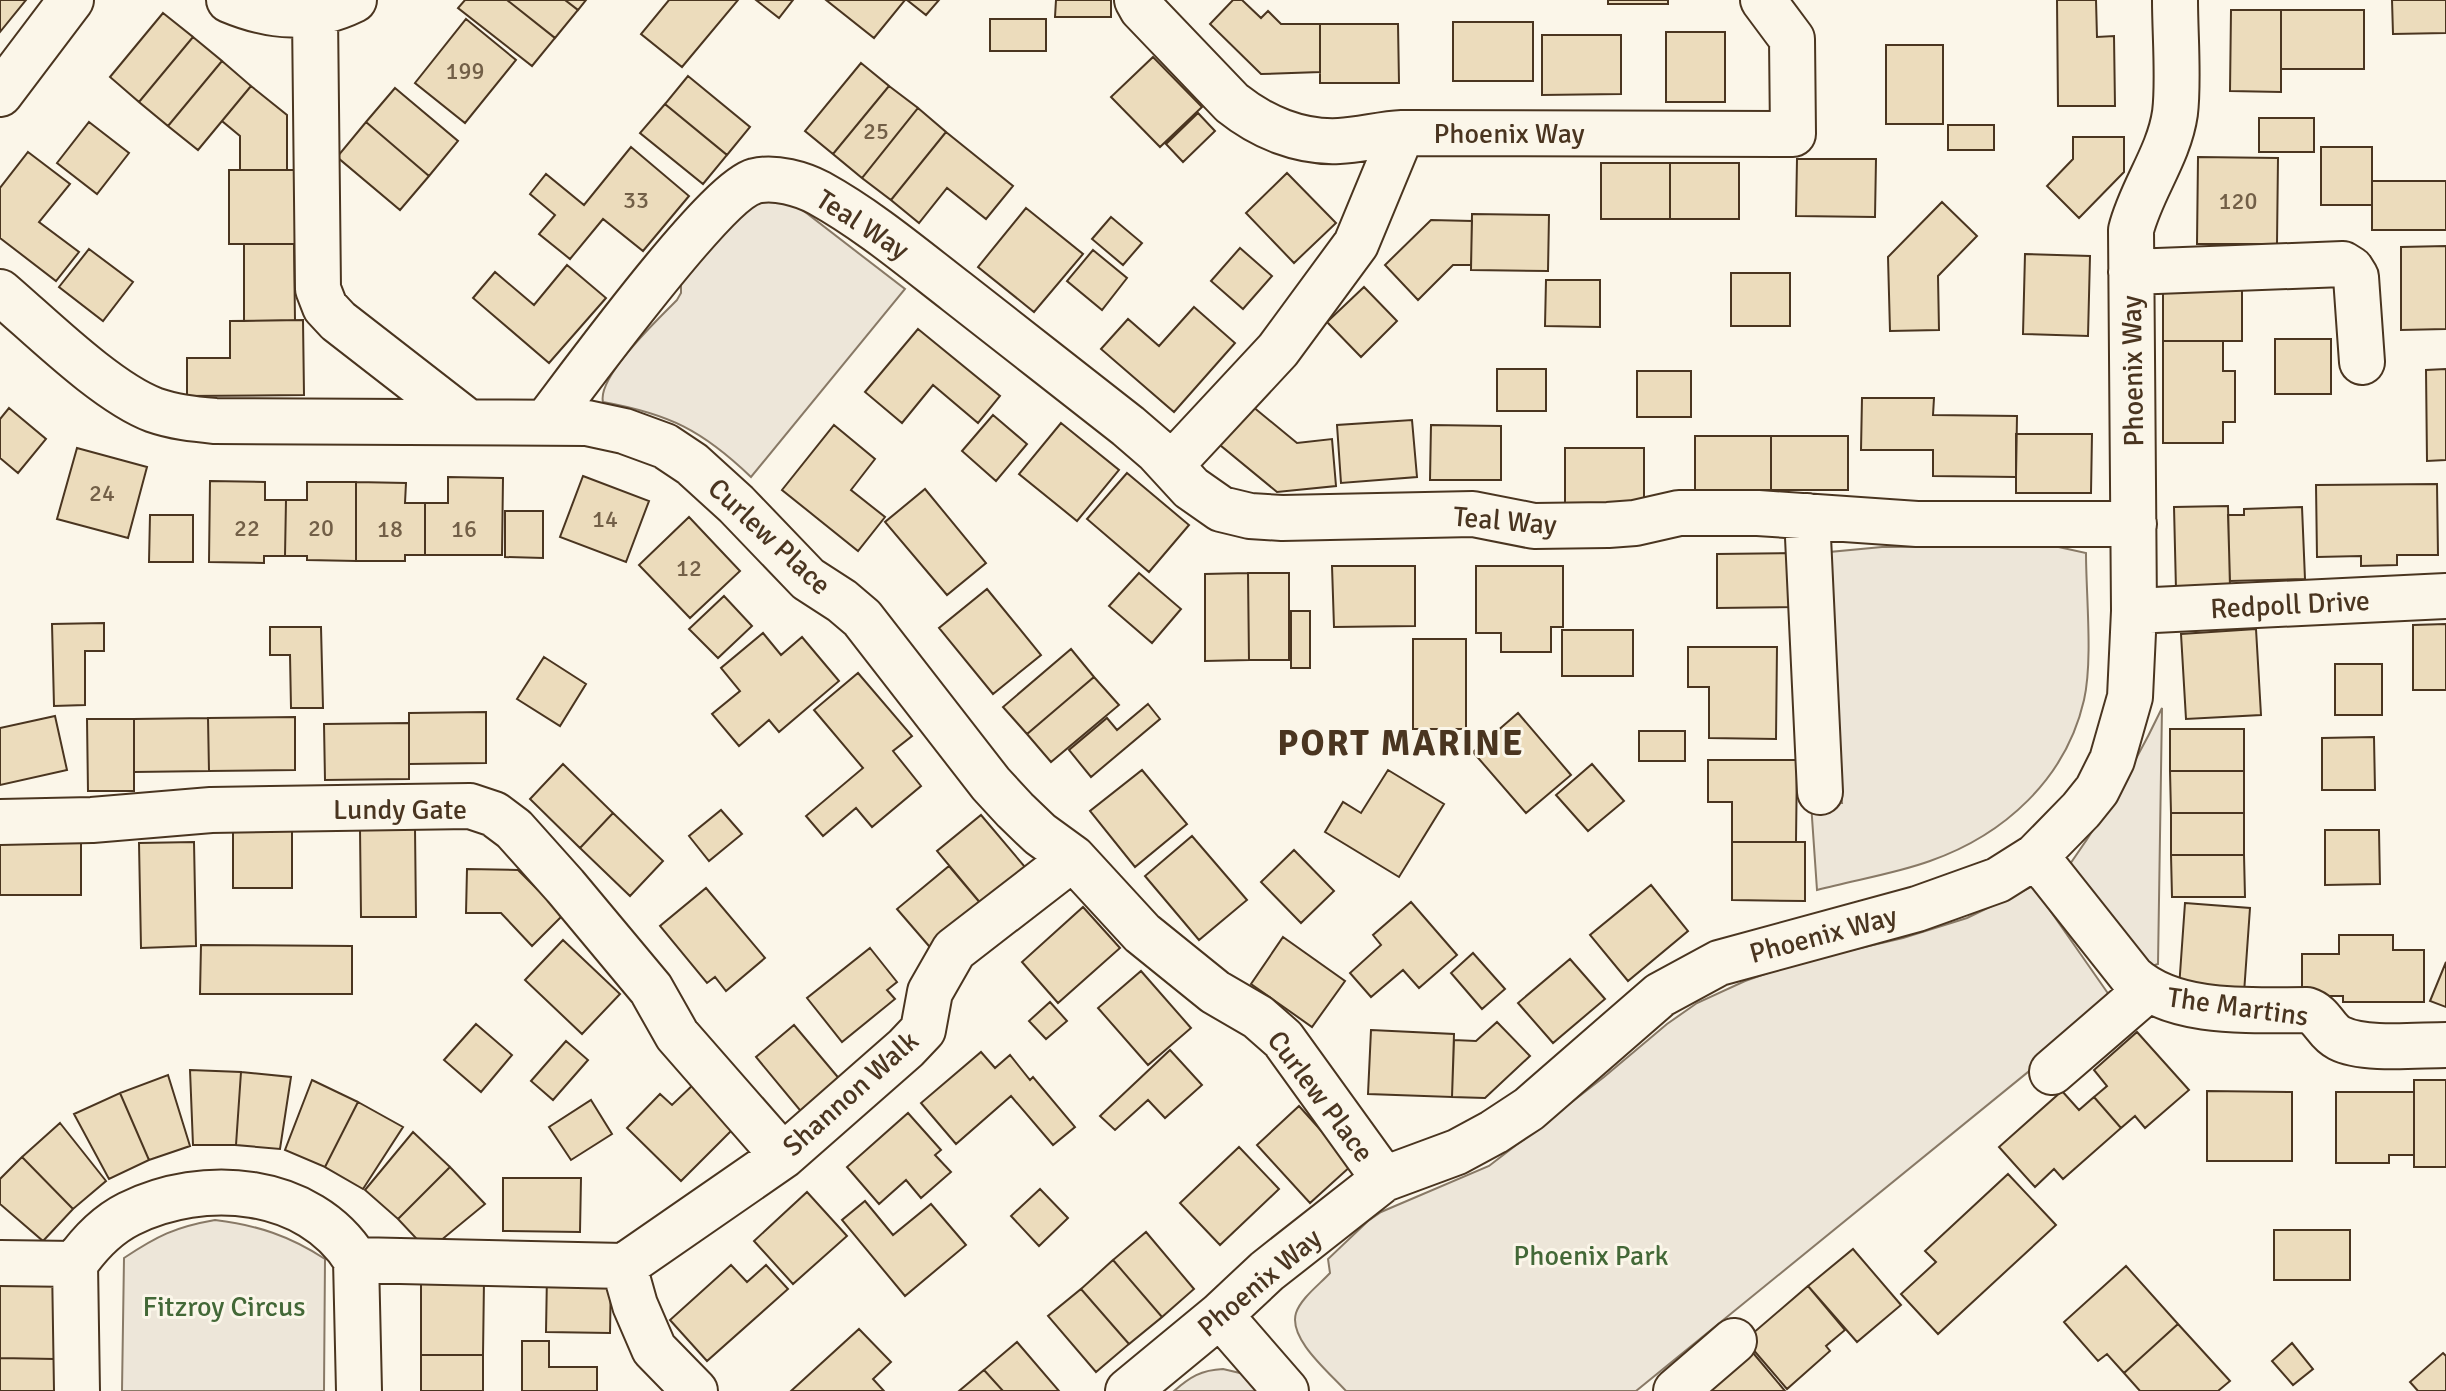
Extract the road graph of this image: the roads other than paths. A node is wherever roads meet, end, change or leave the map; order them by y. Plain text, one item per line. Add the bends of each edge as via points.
1 (71, 0) edge
2 (229, 0) edge
3 (1137, 0) edge
4 (1763, 0) edge
5 (2175, 0) edge
6 (334, 7) edge
7 (0, 94) edge
8 (1402, 133) junction
9 (2131, 272) junction
10 (0, 292) edge
11 (2362, 362) dead end
12 (468, 422) junction
13 (546, 422) junction
14 (1171, 465) junction
15 (1807, 516) junction
16 (2134, 524) junction
17 (2446, 596) edge
18 (2134, 611) junction
19 (1820, 792) dead end
20 (0, 822) edge
21 (2036, 856) junction
22 (1073, 858) junction
23 (2147, 990) junction
24 (2446, 1045) edge
25 (2052, 1072) dead end
26 (783, 1156) junction
27 (1384, 1179) junction
28 (356, 1260) junction
29 (0, 1263) edge
30 (75, 1264) junction
31 (624, 1266) junction
32 (1220, 1315) junction
33 (1734, 1341) dead end
34 (77, 1391) edge
35 (359, 1391) edge
36 (695, 1391) edge
37 (1128, 1391) edge
38 (1286, 1391) edge
39 (1676, 1391) edge

1 - 7 street
2 - 6 street via 260,12
3 - 8 street, Phoenix Way via 1232,103 1262,123 1317,140
4 - 8 street, Phoenix Way via 1792,39 1793,134
5 - 9 street, Phoenix Way via 2175,114 2134,217
6 - 12 street via 318,289 338,321
8 - 14 street via 1356,244 1278,350
9 - 11 street, Phoenix Way via 2343,264 2356,277
9 - 16 street, Phoenix Way
10 - 12 street, Curlew Place via 104,380 151,409 179,417
12 - 13 street, Curlew Place
13 - 14 street, Teal Way via 735,191 755,181 773,180 821,194 906,251
13 - 22 street, Curlew Place via 624,431 665,446 692,464 808,579 862,618 991,784 1040,834
14 - 15 street, Teal Way via 1191,488 1221,509 1250,516 1473,514 1534,526 1608,525 1679,513
15 - 16 street, Teal Way via 1917,524
15 - 19 street
16 - 18 street, Phoenix Way
17 - 18 street, Redpoll Drive
18 - 21 street, Phoenix Way via 2130,697 2112,760 2097,790
20 - 26 street, Lundy Gate via 257,809 470,806 494,814 565,886 651,989 677,1035
21 - 23 street, The Martins
21 - 27 street, Phoenix Way via 1998,880 1917,909 1719,963 1660,995 1529,1109 1494,1132
22 - 26 street, Shannon Walk via 954,950 930,992 923,1030
22 - 27 street, Curlew Place via 1142,933 1215,992 1272,1027
23 - 24 street, The Martins via 2196,1005 2307,1010 2347,1042
23 - 25 street
26 - 31 street, Shannon Walk
27 - 32 street, Phoenix Way
28 - 30 street via 338,1235 296,1208 253,1194 203,1192 126,1215
28 - 31 street
28 - 35 street
29 - 30 street
30 - 34 street
31 - 36 street via 654,1349
32 - 37 street, Phoenix Way
32 - 38 street
33 - 39 street

